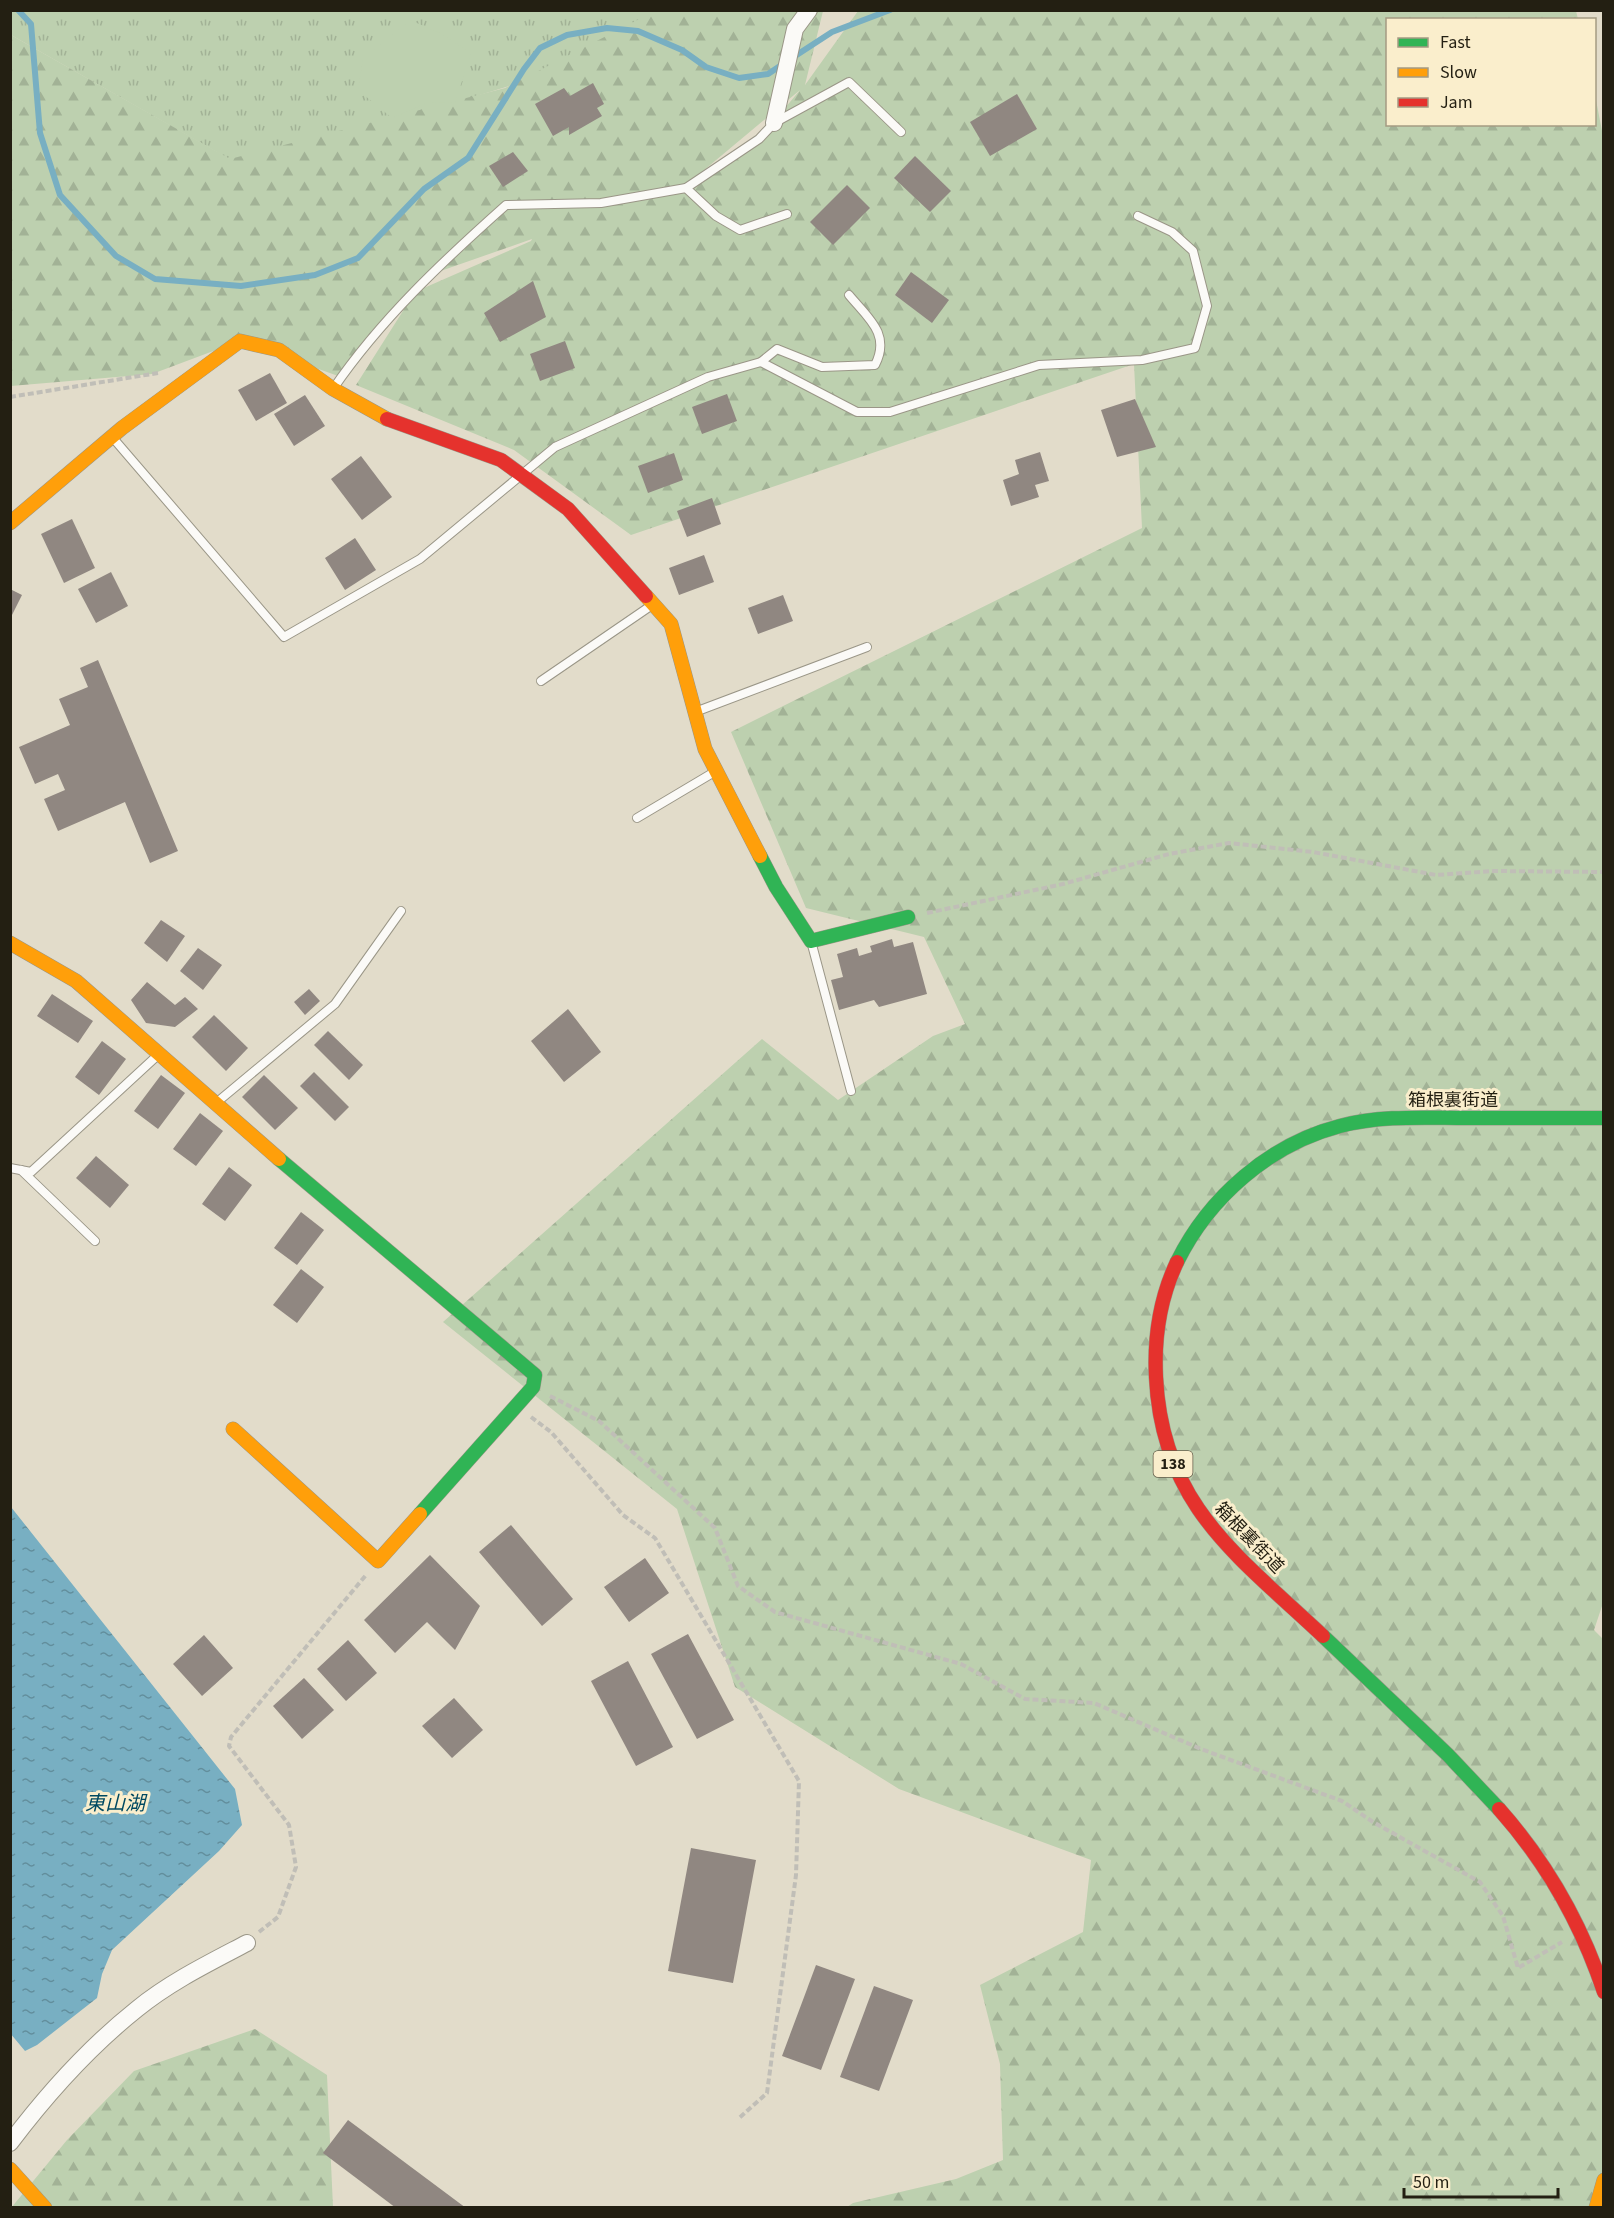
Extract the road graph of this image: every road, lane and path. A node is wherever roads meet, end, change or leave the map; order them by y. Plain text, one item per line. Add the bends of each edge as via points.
1 (809, 10) edge
2 (774, 123) junction
3 (901, 132) dead end
4 (686, 188) junction
5 (787, 214) dead end
6 (1138, 216) dead end
7 (849, 295) dead end
8 (761, 362) junction
9 (162, 372) dead end
10 (333, 389) junction
11 (10, 397) edge
12 (111, 436) junction
13 (520, 474) junction
14 (10, 523) edge
15 (653, 604) junction
16 (867, 647) dead end
17 (541, 681) dead end
18 (695, 712) junction
19 (716, 771) junction
20 (637, 818) dead end
21 (1604, 873) edge
22 (402, 910) dead end
23 (908, 917) joint
24 (811, 941) junction
25 (10, 943) edge
26 (160, 1054) junction
27 (851, 1091) dead end
28 (215, 1103) junction
29 (1604, 1118) edge
30 (10, 1167) edge
31 (21, 1169) junction
32 (95, 1241) dead end
33 (533, 1387) junction
34 (517, 1405) junction
35 (233, 1429) dead end
36 (378, 1561) junction
37 (1582, 1930) junction
38 (247, 1943) joint
39 (1604, 1992) edge
40 (738, 2119) dead end
41 (10, 2143) edge
42 (10, 2169) edge
43 (1604, 2180) edge
44 (45, 2208) edge
45 (1596, 2208) edge

1 - 2 street via 795,28
2 - 3 lane via 849,82
2 - 4 lane via 759,139
4 - 5 lane via 716,216 740,230
4 - 10 lane via 601,203 506,206 451,255 363,346
6 - 8 lane via 1172,232 1192,251 1207,306 1195,348 1142,360 1039,365 890,412 857,412
7 - 8 lane via 880,333 881,352 875,365 822,367 777,349
8 - 13 lane via 708,377 555,447
9 - 11 path
10 - 12 main road via 279,350 240,341
10 - 13 main road via 387,419 501,460
12 - 13 lane via 284,637 420,559
12 - 14 main road
13 - 15 main road via 568,509
15 - 17 lane
15 - 18 main road via 671,624
16 - 18 lane
18 - 19 main road
19 - 20 lane
19 - 24 main road via 776,887
21 - 23 path via 1494,871 1436,875 1313,852 1229,843
22 - 28 lane via 335,1004
23 - 24 main road
24 - 27 lane
25 - 26 main road via 76,981
26 - 28 main road
26 - 31 lane via 31,1172
28 - 33 main road via 535,1375
29 - 37 main road, 箱根裏街道 / 138 via 1360,1121 1322,1131 1286,1148 1224,1194 1199,1226 1177,1262 1162,1302 1156,1344 1156,1387 1162,1429 1175,1471 1195,1506 1221,1539 1481,1788 1554,1881
30 - 31 lane
31 - 32 lane
33 - 34 main road
33 - 37 path via 599,1421 715,1528 738,1586 775,1612 961,1664 1025,1699 1094,1703 1201,1749 1341,1801 1480,1882 1503,1916 1518,1968
34 - 36 main road
34 - 40 path via 551,1432 623,1515 655,1538 799,1781 796,1875 767,2093
35 - 36 main road
36 - 38 path via 231,1737 229,1746 289,1825 296,1867 278,1917
37 - 39 main road, 箱根裏街道 / 138
38 - 41 street via 189,1973 138,2008 87,2053
42 - 44 main road
43 - 45 main road

